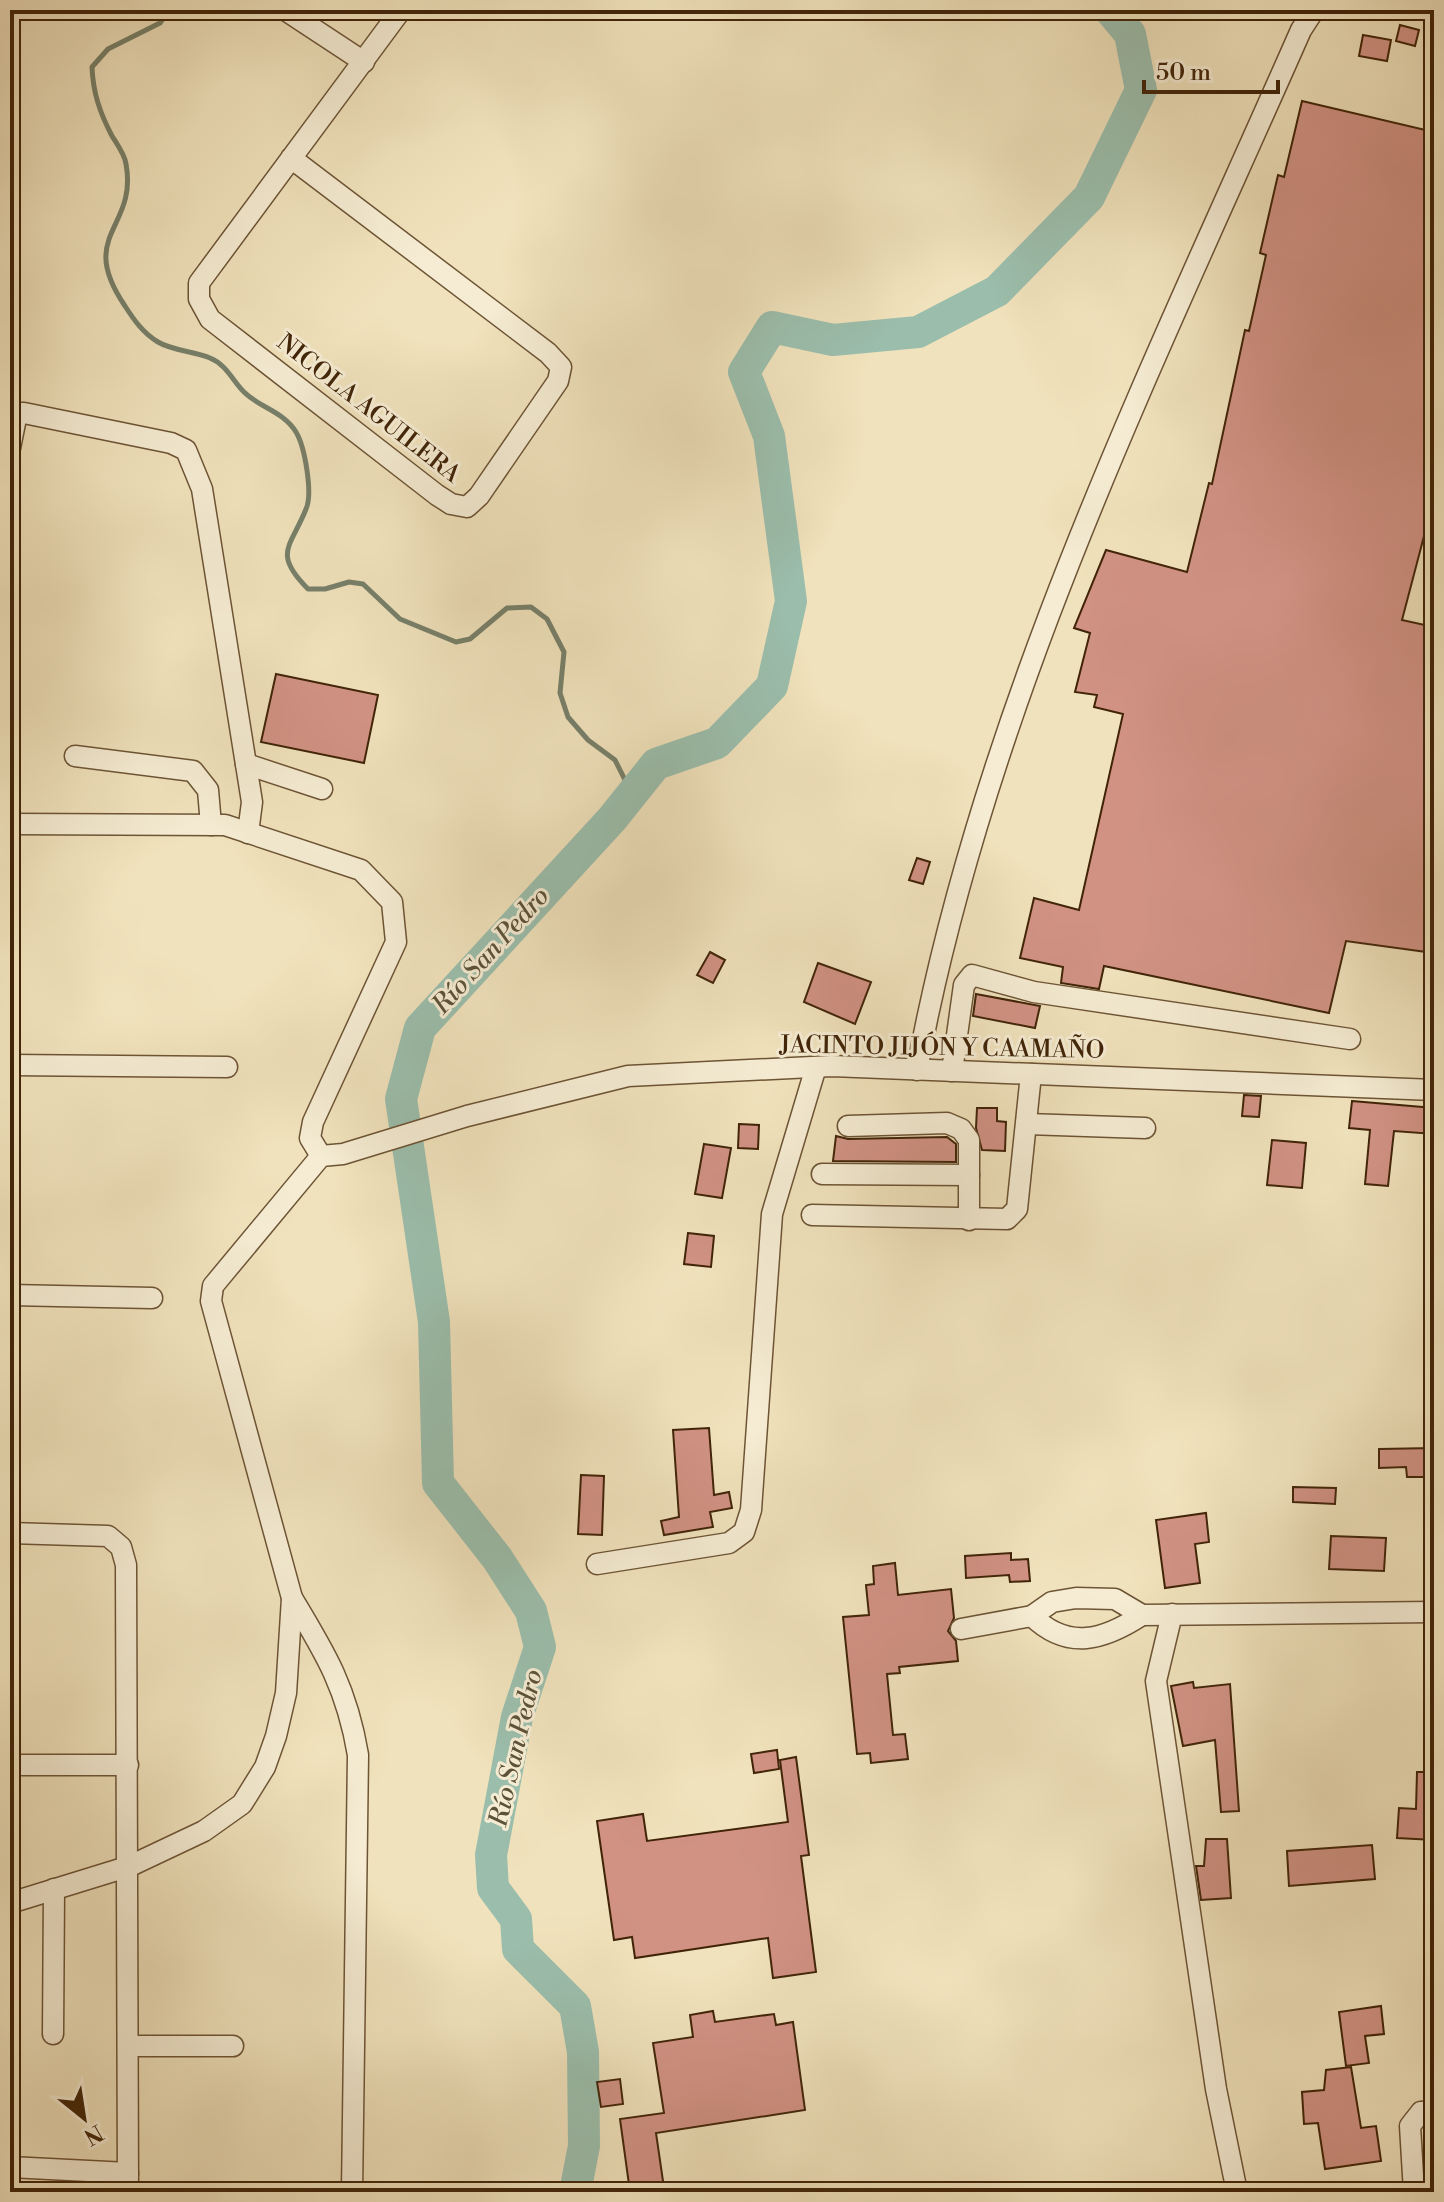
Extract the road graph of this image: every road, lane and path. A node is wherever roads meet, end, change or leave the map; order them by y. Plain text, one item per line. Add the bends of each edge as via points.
1 (285, 10) edge
2 (401, 10) edge
3 (1314, 10) edge
4 (364, 62) junction
5 (294, 154) junction
6 (10, 448) edge
7 (75, 756) dead end
8 (246, 764) junction
9 (322, 789) dead end
10 (10, 824) edge
11 (211, 825) junction
12 (248, 833) junction
13 (1350, 1039) dead end
14 (10, 1065) edge
15 (227, 1067) dead end
16 (816, 1067) junction
17 (917, 1070) junction
18 (952, 1071) junction
19 (1031, 1074) junction
20 (1434, 1090) edge
21 (1027, 1124) junction
22 (848, 1126) dead end
23 (1145, 1128) dead end
24 (321, 1156) junction
25 (822, 1174) dead end
26 (969, 1175) junction
27 (812, 1215) dead end
28 (969, 1220) junction
29 (10, 1295) edge
30 (152, 1298) dead end
31 (10, 1533) edge
32 (597, 1564) dead end
33 (292, 1598) junction
34 (1434, 1612) edge
35 (1172, 1614) junction
36 (1142, 1615) junction
37 (1032, 1616) junction
38 (961, 1629) dead end
39 (10, 1765) edge
40 (128, 1765) junction
41 (130, 1866) junction
42 (54, 1889) junction
43 (10, 1903) edge
44 (53, 2034) dead end
45 (129, 2046) junction
46 (233, 2046) dead end
47 (1434, 2111) edge
48 (10, 2167) edge
49 (128, 2182) edge
50 (352, 2192) edge
51 (1237, 2192) edge
52 (1414, 2192) edge

1 - 4 street
2 - 4 street
3 - 17 street via 1072,550 943,939
4 - 5 street
5 - 5 street, NICOLA AGUILERA via 199,283 199,299 210,319 437,495 467,507 558,381 561,367
6 - 8 street via 14,419 24,413 186,450 202,489
7 - 11 street via 193,771 208,790
8 - 9 street
8 - 12 street via 252,802
10 - 11 street
11 - 12 street
12 - 24 street via 361,870 392,902 396,942 313,1122 310,1138
13 - 18 street via 1034,992 972,975 964,985
14 - 15 street
16 - 17 street, JACINTO JIJÓN Y CAAMAÑO
16 - 24 street, JACINTO JIJÓN Y CAAMAÑO via 628,1076
16 - 32 street via 772,1214 751,1510 744,1532 729,1543
17 - 18 street, JACINTO JIJÓN Y CAAMAÑO
18 - 19 street, JACINTO JIJÓN Y CAAMAÑO
19 - 20 street, JACINTO JIJÓN Y CAAMAÑO
19 - 21 street
21 - 23 street
21 - 28 street via 1017,1209 1007,1219
22 - 26 street via 947,1123 969,1140
24 - 33 street via 218,1278 211,1301
25 - 26 street
26 - 28 street
27 - 28 street
29 - 30 street
31 - 40 street via 108,1536 121,1547 126,1565
33 - 41 street via 286,1693 265,1767 242,1804 204,1831
33 - 50 street via 333,1666 351,1710 358,1755
34 - 35 street
35 - 36 street
35 - 51 street via 1156,1681 1216,2089
36 - 37 street via 1103,1597 1052,1602
36 - 37 street via 1096,1637 1073,1639 1050,1633
37 - 38 street
39 - 40 street
40 - 41 street
41 - 42 street
41 - 45 street
42 - 43 street
42 - 44 street
45 - 46 street
45 - 49 street
47 - 52 street via 1421,2112 1410,2126
48 - 49 street

